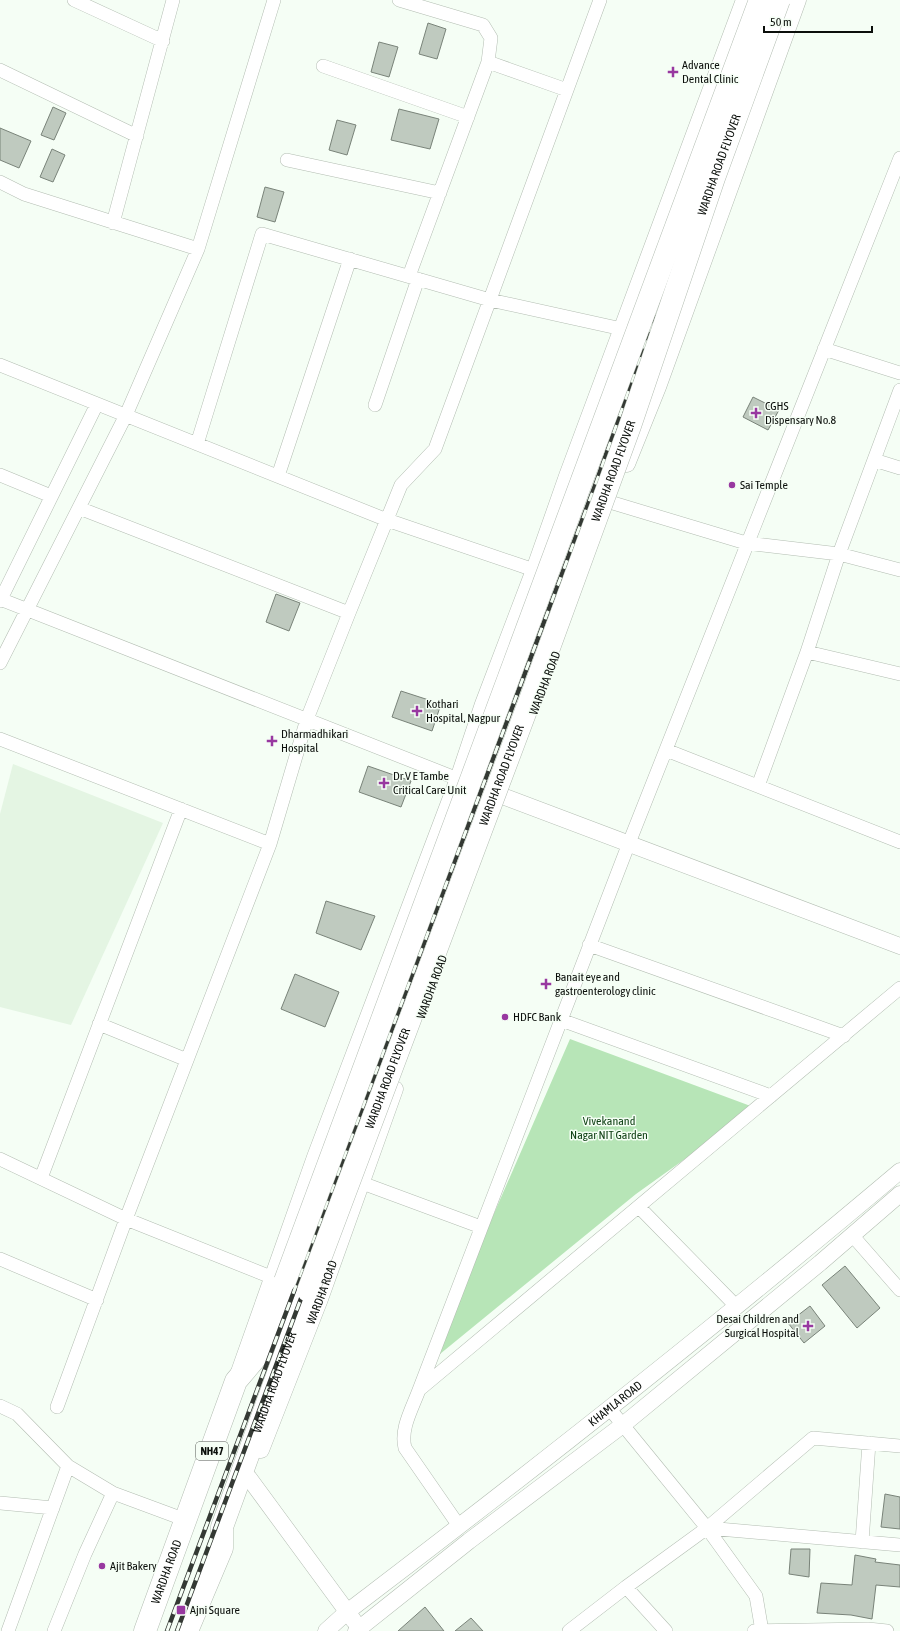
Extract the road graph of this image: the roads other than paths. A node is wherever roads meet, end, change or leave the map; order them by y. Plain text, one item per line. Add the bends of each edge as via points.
1 (74, 0) edge
2 (173, 0) edge
3 (274, 0) edge
4 (600, 0) edge
5 (744, 0) edge
6 (760, 0) edge
7 (780, 0) edge
8 (798, 0) edge
9 (406, 1) edge
10 (163, 41) junction
11 (488, 62) junction
12 (322, 66) dead end
13 (0, 70) edge
14 (567, 90) junction
15 (468, 117) junction
16 (137, 136) junction
17 (900, 158) edge
18 (288, 160) dead end
19 (0, 182) edge
20 (440, 193) junction
21 (113, 222) junction
22 (198, 249) junction
23 (350, 259) junction
24 (413, 277) junction
25 (490, 300) junction
26 (622, 329) junction
27 (824, 349) junction
28 (0, 365) edge
29 (900, 373) edge
30 (900, 390) edge
31 (99, 405) junction
32 (375, 405) dead end
33 (123, 414) junction
34 (197, 444) junction
35 (874, 460) junction
36 (900, 468) edge
37 (0, 475) edge
38 (278, 476) junction
39 (51, 496) junction
40 (613, 503) junction
41 (79, 508) junction
42 (387, 520) junction
43 (746, 543) junction
44 (839, 554) junction
45 (534, 570) junction
46 (900, 570) edge
47 (1, 600) edge
48 (24, 608) junction
49 (349, 612) junction
50 (807, 652) junction
51 (0, 664) edge
52 (900, 674) edge
53 (307, 719) junction
54 (0, 739) edge
55 (666, 750) junction
56 (458, 779) junction
57 (758, 786) junction
58 (503, 795) junction
59 (181, 809) junction
60 (900, 842) edge
61 (628, 843) junction
62 (270, 844) junction
63 (589, 945) junction
64 (900, 946) edge
65 (900, 988) edge
66 (561, 1020) junction
67 (99, 1024) junction
68 (844, 1036) junction
69 (188, 1060) junction
70 (771, 1096) junction
71 (0, 1159) edge
72 (900, 1170) edge
73 (41, 1178) junction
74 (362, 1183) junction
75 (900, 1194) edge
76 (639, 1207) junction
77 (126, 1219) junction
78 (481, 1227) junction
79 (852, 1235) junction
80 (0, 1259) edge
81 (272, 1277) junction
82 (900, 1290) edge
83 (97, 1300) junction
84 (736, 1306) junction
85 (236, 1381) junction
86 (419, 1390) junction
87 (0, 1406) edge
88 (57, 1408) dead end
89 (609, 1408) junction
90 (624, 1424) junction
91 (870, 1443) junction
92 (900, 1446) edge
93 (68, 1466) junction
94 (249, 1478) junction
95 (113, 1493) junction
96 (0, 1502) edge
97 (53, 1508) junction
98 (186, 1520) junction
99 (459, 1526) junction
100 (707, 1528) junction
101 (862, 1542) junction
102 (900, 1545) edge
103 (222, 1548) junction
104 (626, 1587) junction
105 (347, 1612) junction
106 (358, 1630) edge
107 (868, 1630) edge
108 (8, 1631) edge
109 (54, 1631) edge
110 (145, 1631) edge
111 (187, 1631) edge
112 (326, 1631) edge
113 (569, 1631) edge
114 (666, 1631) edge
115 (759, 1631) edge
116 (888, 1631) edge

1 - 10 street
2 - 10 street
3 - 22 street
4 - 14 street
5 - 26 street, NH47
6 - 85 highway, WARDHA ROAD FLYOVER, bridge via 258,1355
7 - 103 highway, WARDHA ROAD FLYOVER, bridge via 714,178 605,493 228,1510 222,1527
8 - 40 street, WARDHA ROAD via 658,387
9 - 11 street via 483,25 491,38
10 - 16 street
11 - 14 street
11 - 15 street
12 - 15 street
13 - 16 street
14 - 25 street
15 - 20 street
16 - 21 street
17 - 27 street
18 - 20 street
19 - 21 street via 24,194
20 - 24 street
21 - 22 street
22 - 33 street
23 - 24 street
23 - 34 street via 262,234
23 - 38 street
24 - 25 street
24 - 32 street
25 - 26 street
25 - 42 street via 435,449 401,485
26 - 45 street, WARDHA ROAD / NH47
27 - 29 street
27 - 43 street
28 - 31 street
30 - 35 street
31 - 33 street
31 - 39 street
33 - 34 street
33 - 41 street
34 - 38 street
35 - 36 street
35 - 44 street
37 - 39 street
38 - 42 street
39 - 47 street
40 - 43 street
40 - 58 street, WARDHA ROAD
41 - 48 street
41 - 49 street
42 - 45 street
42 - 49 street
43 - 44 street
43 - 55 street
44 - 46 street
44 - 50 street
45 - 56 street, WARDHA ROAD / NH47 via 485,698
47 - 48 street
48 - 51 street
48 - 53 street
49 - 53 street
50 - 52 street
50 - 57 street
53 - 56 street
53 - 62 street
54 - 59 street
55 - 57 street
55 - 61 street
56 - 58 street
56 - 81 street, WARDHA ROAD / NH47
57 - 60 street
58 - 61 street
58 - 74 street, WARDHA ROAD
59 - 62 street
59 - 67 street
61 - 63 street
61 - 64 street
62 - 69 street
63 - 66 street
63 - 68 street
65 - 68 street
66 - 70 street
66 - 78 street
67 - 69 street
67 - 73 street
68 - 70 street
69 - 77 street
70 - 76 street
71 - 73 street
72 - 84 street, KHAMLA ROAD
73 - 77 street
74 - 78 street
74 - 94 street, WARDHA ROAD via 298,1357
75 - 79 street, KHAMLA ROAD
76 - 84 street
76 - 86 street
77 - 81 street
77 - 83 street
78 - 86 street
79 - 82 street
79 - 90 street, KHAMLA ROAD
80 - 83 street
81 - 85 street, WARDHA ROAD / NH47
83 - 88 street
84 - 89 street, KHAMLA ROAD
85 - 98 highway, WARDHA ROAD / NH47
86 - 99 street via 402,1438 405,1448
87 - 93 street via 17,1414
89 - 90 street
89 - 99 street, KHAMLA ROAD
90 - 100 street
90 - 106 street, KHAMLA ROAD via 469,1541
91 - 92 street
91 - 100 street via 813,1438
91 - 101 street
93 - 95 street
93 - 97 street
94 - 103 street, WARDHA ROAD
94 - 105 street
95 - 98 street
95 - 109 street
96 - 97 street
97 - 108 street
98 - 110 highway, WARDHA ROAD / NH47
99 - 105 street, KHAMLA ROAD
100 - 101 street
100 - 104 street
100 - 115 street via 756,1596
101 - 102 street
103 - 111 highway, WARDHA ROAD
104 - 113 street
104 - 114 street
105 - 106 street
105 - 112 street, KHAMLA ROAD
107 - 115 street
107 - 116 street

